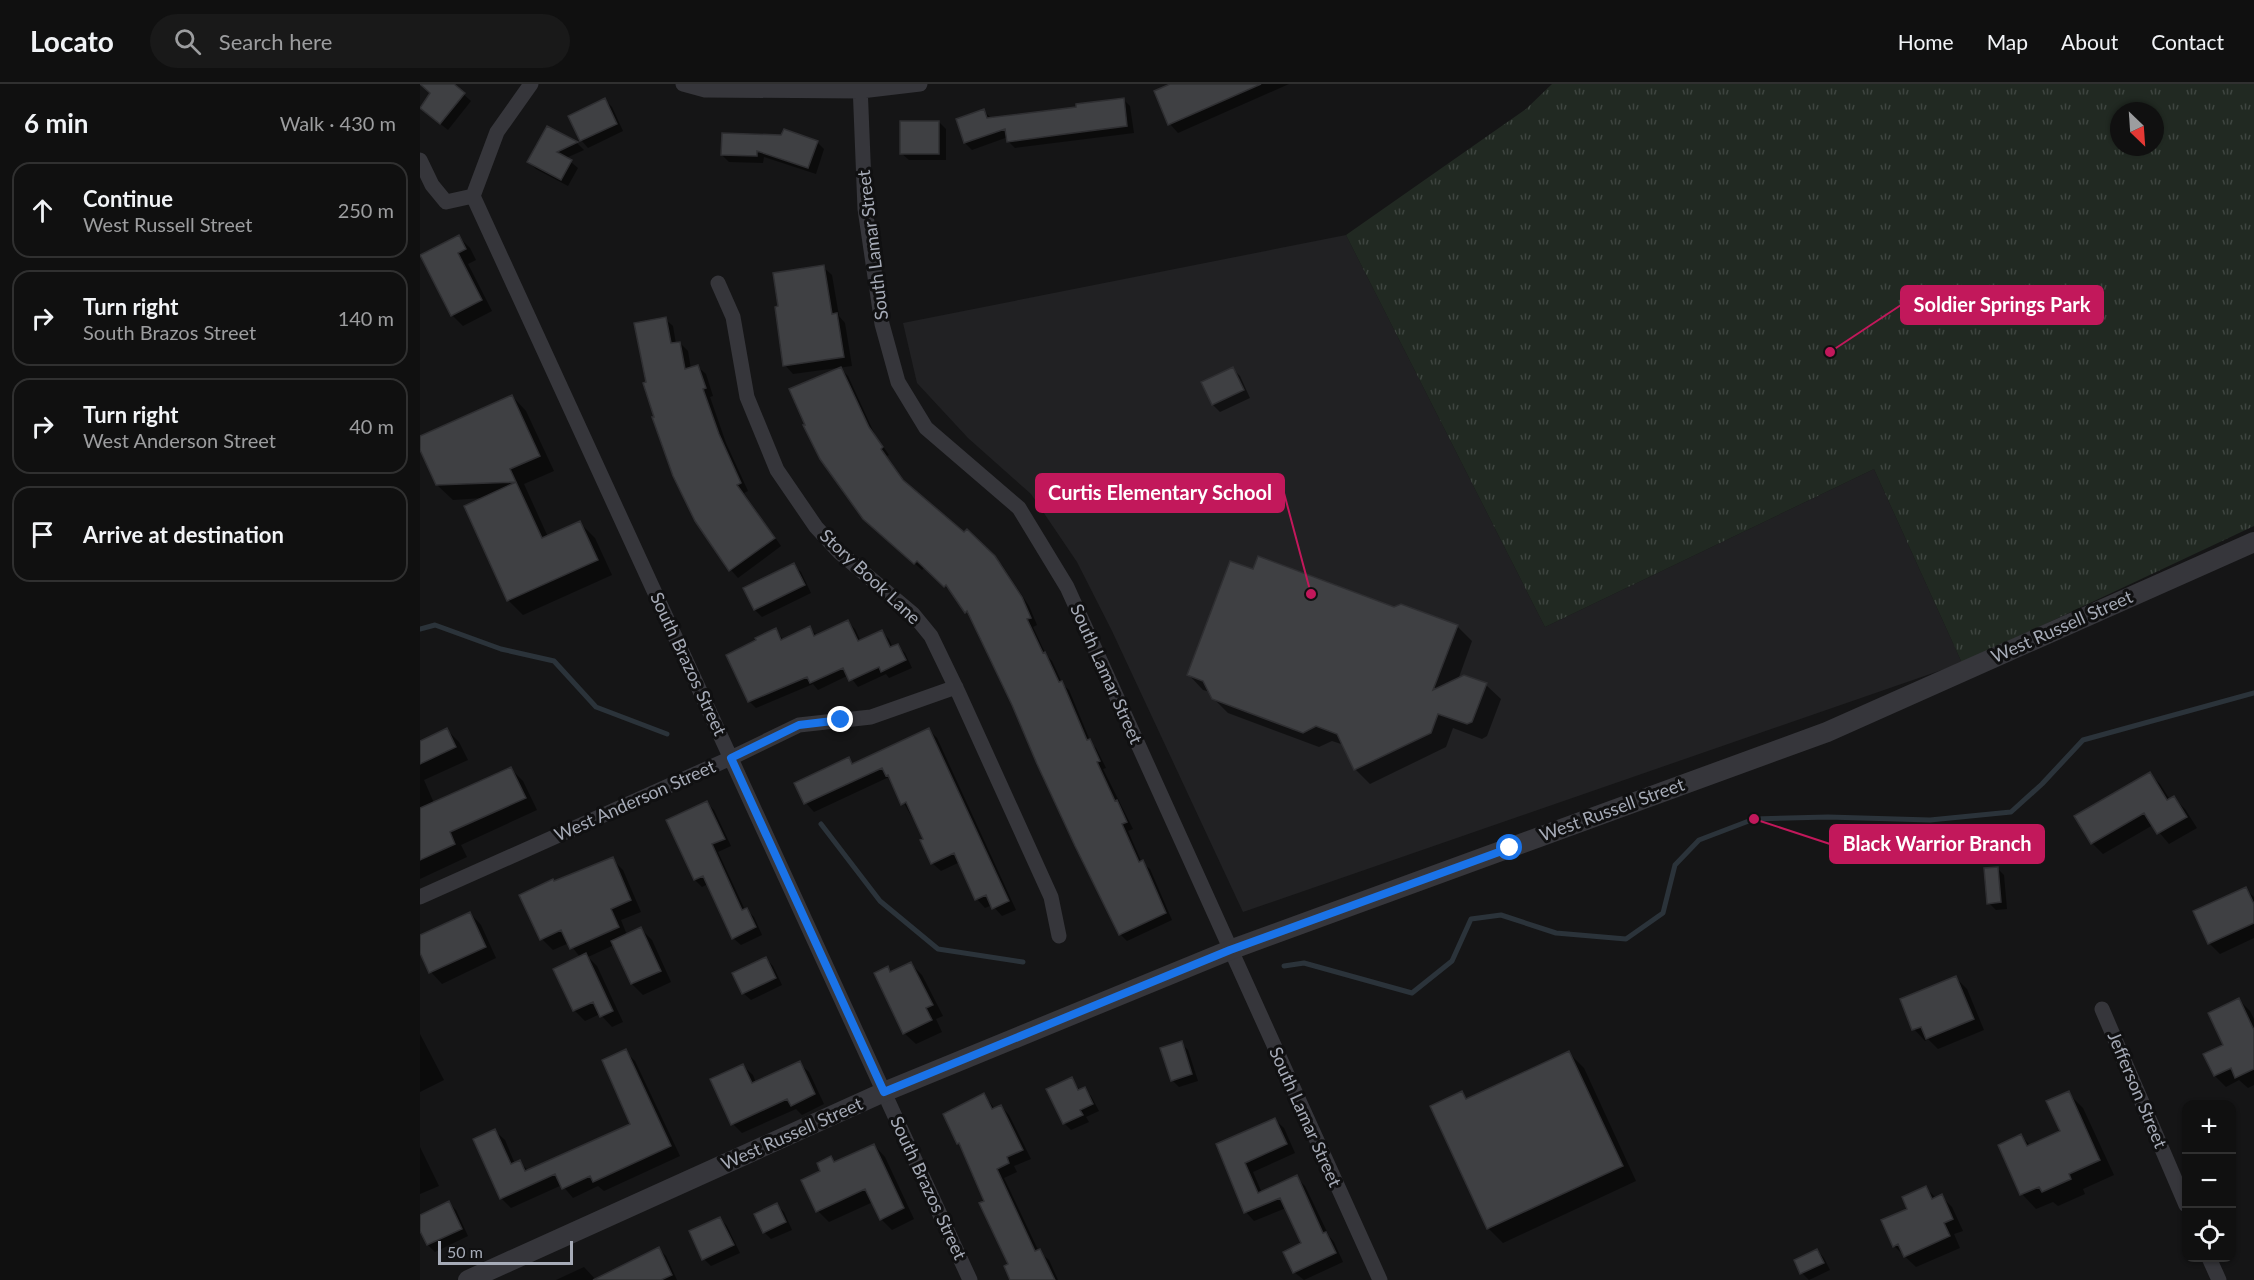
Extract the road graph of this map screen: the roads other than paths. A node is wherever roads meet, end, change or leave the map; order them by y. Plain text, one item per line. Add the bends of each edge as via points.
1 (531, 84) edge
2 (683, 84) edge
3 (920, 84) edge
4 (861, 88) edge
5 (420, 160) edge
6 (473, 196) junction
7 (718, 283) dead end
8 (2254, 542) edge
9 (956, 687) junction
10 (731, 758) junction
11 (420, 897) edge
12 (1059, 936) dead end
13 (1230, 950) junction
14 (2102, 1009) dead end
15 (884, 1092) junction
16 (2182, 1193) edge
17 (2211, 1262) edge
18 (468, 1280) edge
19 (970, 1280) edge
20 (1380, 1280) edge
21 (2219, 1280) edge

1 - 6 street via 497,132
2 - 4 street via 705,90
3 - 4 street
4 - 13 street, South Lamar Street via 866,209 882,324 898,382 926,428 1019,508 1066,587
5 - 6 street via 446,202
6 - 10 street, South Brazos Street
7 - 9 street, Story Book Lane via 733,317 747,397 777,470 839,552 913,614 931,636
8 - 13 street, West Russell Street via 1827,732
9 - 10 street, West Anderson Street via 871,717 799,725
9 - 12 street, Story Book Lane via 1050,897
10 - 11 street, West Anderson Street
10 - 15 street, South Brazos Street
13 - 15 street, West Russell Street
13 - 20 street, South Lamar Street
14 - 16 street, Jefferson Street
15 - 18 street, West Russell Street
15 - 19 street, South Brazos Street
17 - 21 street

